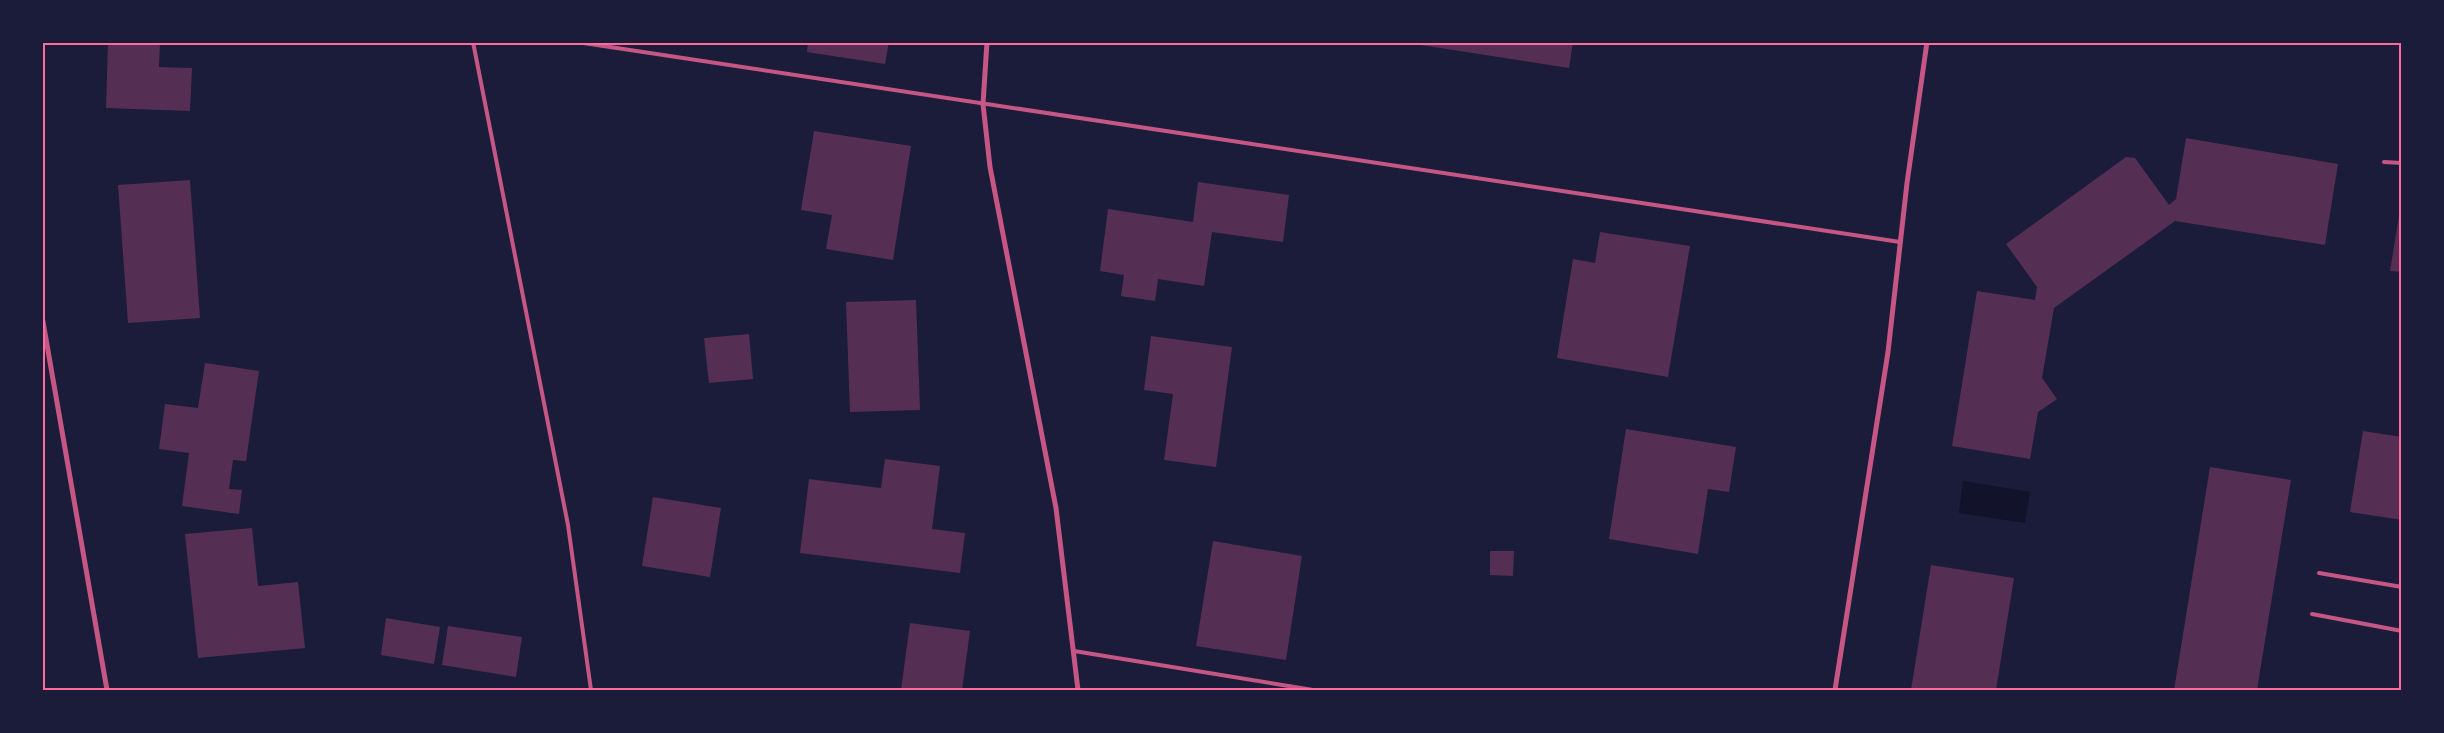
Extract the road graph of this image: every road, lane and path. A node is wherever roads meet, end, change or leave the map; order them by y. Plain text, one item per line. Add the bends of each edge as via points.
1 (473, 42) edge
2 (578, 42) edge
3 (987, 42) edge
4 (1927, 42) edge
5 (983, 104) junction
6 (2384, 162) dead end
7 (2402, 164) edge
8 (1900, 242) junction
9 (42, 316) edge
10 (2319, 573) dead end
11 (2402, 587) edge
12 (2312, 614) dead end
13 (2402, 631) edge
14 (1074, 651) junction
15 (106, 690) edge
16 (591, 690) edge
17 (1078, 690) edge
18 (1313, 690) edge
19 (1835, 690) edge

1 - 16 lane via 568,525
2 - 5 lane
3 - 5 street
4 - 8 street
5 - 8 lane
5 - 14 street via 990,167 1056,508
6 - 7 lane
8 - 19 street via 1888,352
9 - 15 street
10 - 11 lane
12 - 13 lane
14 - 17 street
14 - 18 lane

